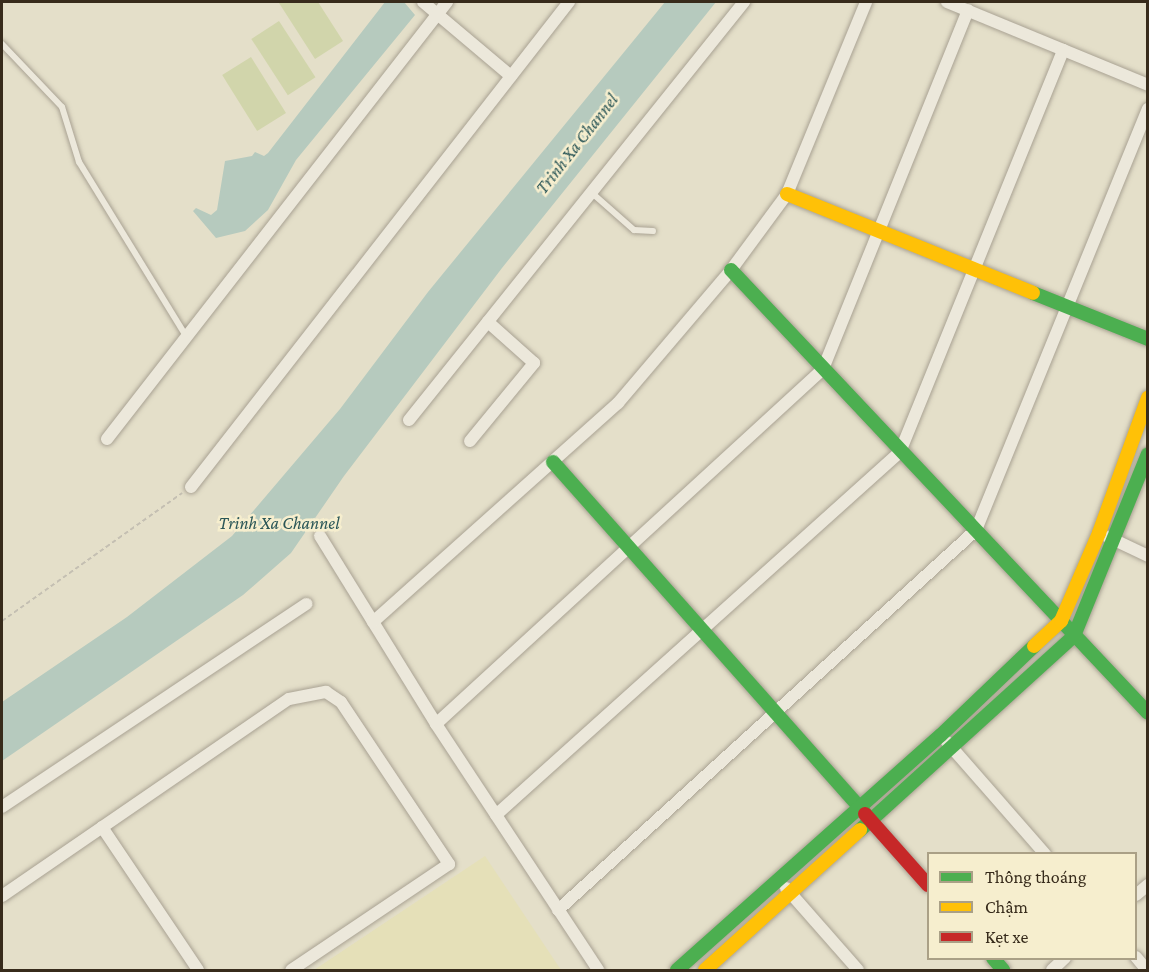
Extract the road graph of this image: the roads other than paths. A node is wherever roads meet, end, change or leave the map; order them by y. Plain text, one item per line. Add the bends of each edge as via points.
1 (423, 2) edge
2 (447, 2) edge
3 (569, 2) edge
4 (744, 2) edge
5 (866, 2) edge
6 (947, 2) edge
7 (968, 10) junction
8 (437, 14) junction
9 (2, 44) edge
10 (1064, 50) junction
11 (511, 76) junction
12 (1148, 85) edge
13 (1148, 110) edge
14 (591, 192) junction
15 (786, 194) junction
16 (653, 231) dead end
17 (880, 233) junction
18 (731, 270) junction
19 (974, 271) junction
20 (1066, 308) junction
21 (488, 322) junction
22 (186, 337) junction
23 (1148, 339) edge
24 (823, 369) junction
25 (1148, 398) edge
26 (409, 420) dead end
27 (107, 439) dead end
28 (470, 441) dead end
29 (900, 452) junction
30 (1148, 454) edge
31 (553, 462) junction
32 (191, 487) road end
33 (976, 530) junction
34 (1099, 533) junction
35 (320, 536) dead end
36 (1116, 540) junction
37 (632, 548) junction
38 (1148, 556) edge
39 (306, 604) dead end
40 (1061, 621) junction
41 (373, 622) junction
42 (703, 631) junction
43 (1074, 636) junction
44 (777, 713) junction
45 (1148, 713) edge
46 (436, 724) junction
47 (941, 735) junction
48 (953, 749) junction
49 (860, 806) junction
50 (2, 807) edge
51 (496, 815) junction
52 (871, 819) junction
53 (102, 827) junction
54 (1043, 852) edge
55 (778, 879) junction
56 (927, 884) edge
57 (791, 894) junction
58 (2, 896) edge
59 (558, 910) junction
60 (1137, 958) edge
61 (198, 970) edge
62 (291, 970) edge
63 (598, 970) edge
64 (677, 970) edge
65 (705, 970) edge
66 (858, 970) edge
67 (1147, 970) edge

1 - 8 street
2 - 8 street
3 - 11 street
4 - 14 street
5 - 15 street
6 - 7 street
7 - 10 street
7 - 17 street
8 - 11 street
8 - 22 street
9 - 22 lane via 62,107 79,162
10 - 12 street
10 - 19 street
11 - 32 street
13 - 20 street
14 - 16 lane via 634,230
14 - 21 street
15 - 17 street
15 - 18 street
17 - 19 street
17 - 24 street
18 - 24 street
18 - 31 street via 618,403
19 - 20 street
19 - 29 street
20 - 23 street
20 - 33 street
21 - 26 street
21 - 28 street via 534,363
22 - 27 street
24 - 29 street
24 - 37 street
25 - 34 street
29 - 33 street
29 - 42 street
30 - 36 street
31 - 37 street
31 - 41 street
33 - 40 street
33 - 44 street
34 - 36 street
34 - 40 street
35 - 41 street
36 - 38 street
36 - 43 street
37 - 42 street
37 - 46 street
39 - 50 street
40 - 43 street
40 - 47 street
41 - 46 street
42 - 44 street
42 - 51 street
43 - 45 street
43 - 48 street
44 - 49 street
44 - 59 street
46 - 51 street
47 - 48 street
47 - 49 street
48 - 52 street
48 - 54 street
49 - 52 street
49 - 55 street
51 - 59 street
52 - 56 street
52 - 57 street
53 - 58 street
53 - 61 street
53 - 62 street via 289,699 321,691 335,696 449,864
55 - 57 street
55 - 64 street
57 - 65 street
57 - 66 street
59 - 63 street
60 - 67 street

